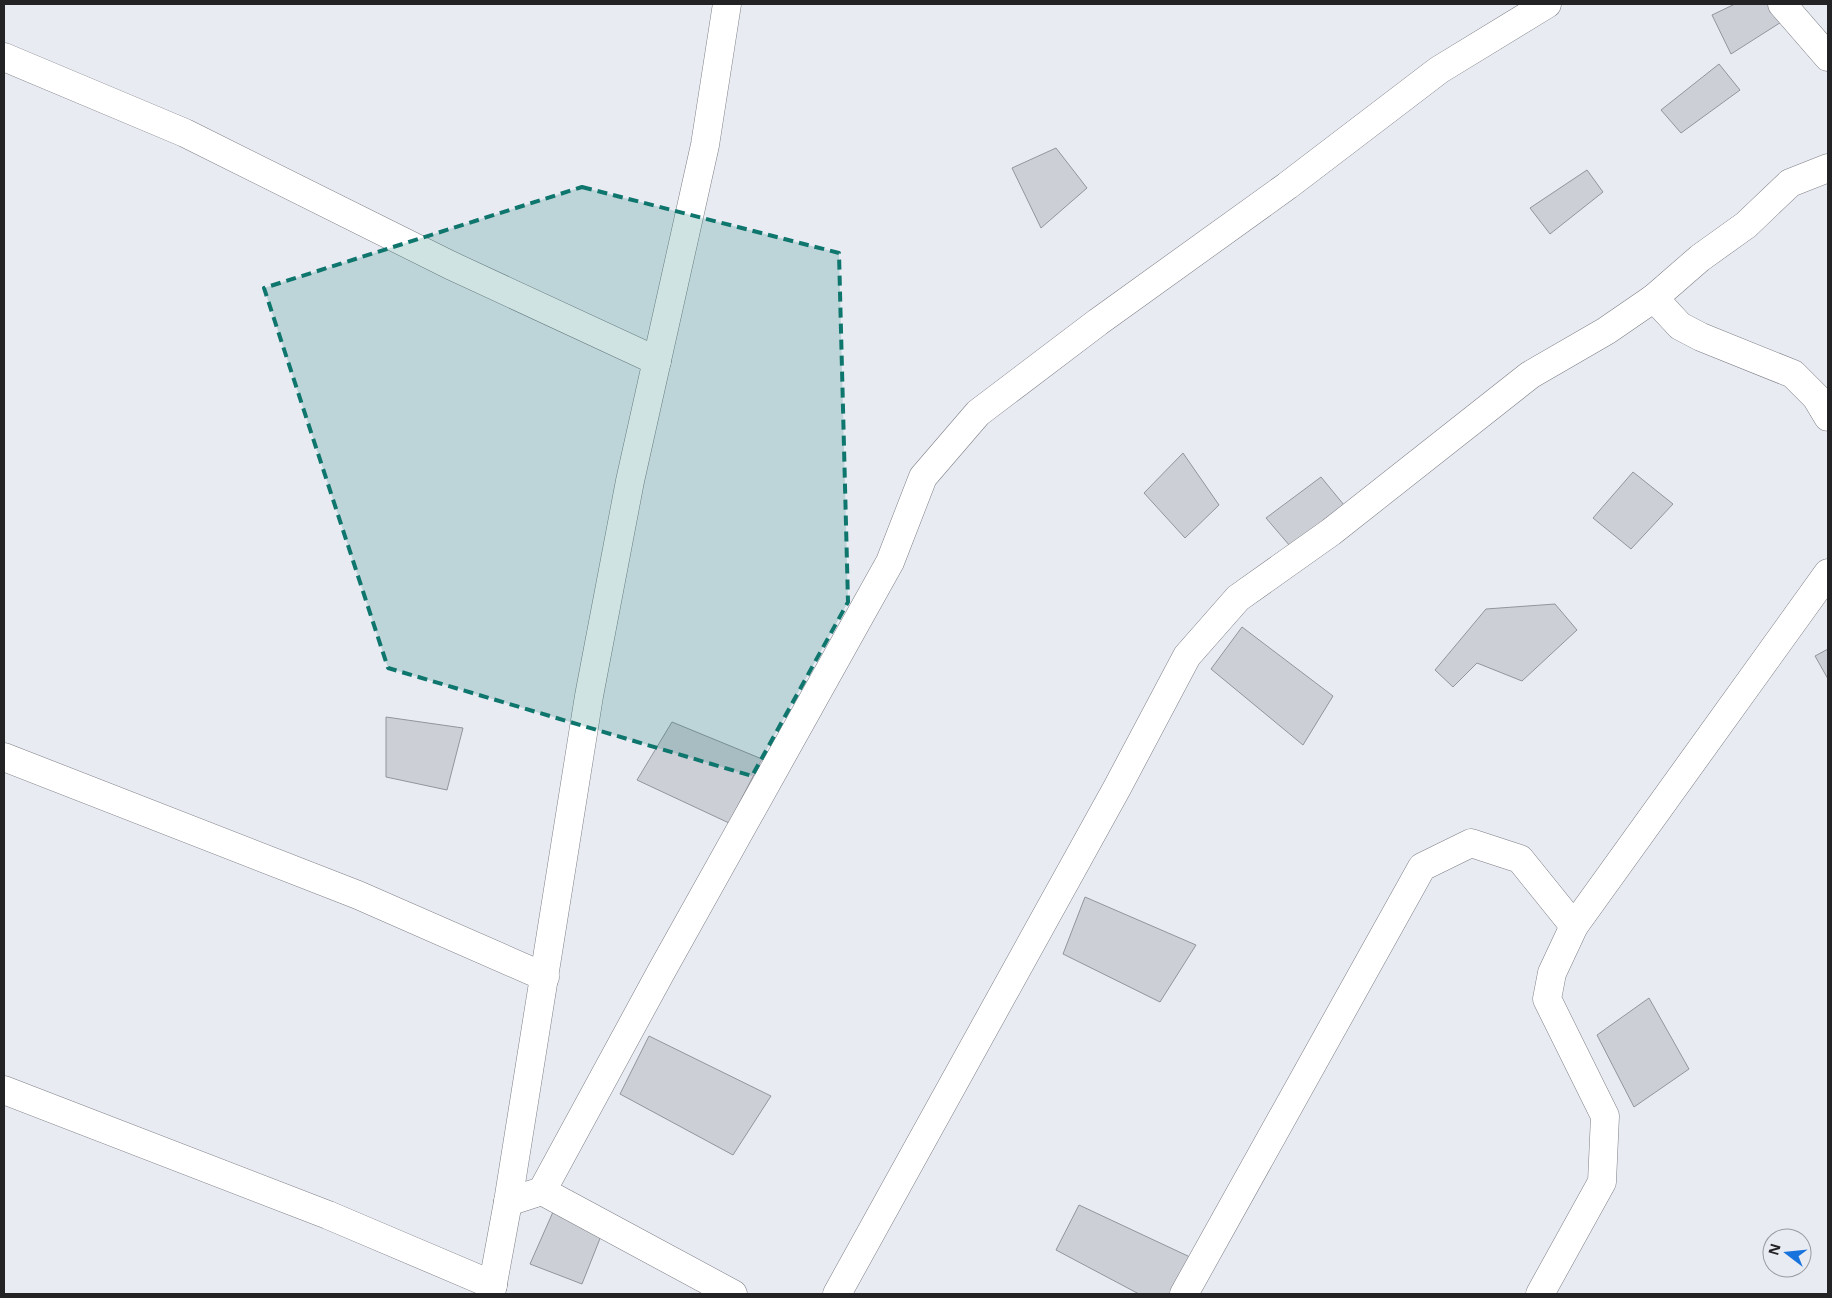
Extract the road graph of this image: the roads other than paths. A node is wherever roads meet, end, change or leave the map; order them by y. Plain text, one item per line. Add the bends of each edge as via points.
1 (727, 4) edge
2 (1547, 4) edge
3 (1782, 4) edge
4 (4, 57) edge
5 (1828, 57) edge
6 (1828, 168) edge
7 (1654, 298) junction
8 (657, 360) junction
9 (1828, 417) edge
10 (1828, 573) edge
11 (4, 757) edge
12 (1574, 926) junction
13 (545, 977) junction
14 (4, 1090) edge
15 (542, 1191) junction
16 (508, 1202) junction
17 (492, 1290) edge
18 (733, 1294) edge
19 (837, 1294) edge
20 (1184, 1294) edge
21 (1540, 1294) edge

1 - 8 street via 705,145
2 - 15 street via 1439,70 1288,186 1083,333 978,413 923,477 890,562 660,972
3 - 5 street
4 - 8 street via 185,133 450,265
6 - 7 street via 1790,183 1746,225 1700,258
7 - 9 street via 1680,326 1793,374 1816,396
7 - 19 street via 1606,331 1530,374 1331,532 1238,598 1187,656
8 - 13 street via 589,696
10 - 12 street
11 - 13 street via 358,895
12 - 20 street via 1520,859 1471,843 1422,867
12 - 21 street via 1552,973 1547,999 1605,1116 1602,1182
13 - 16 street
14 - 17 street via 319,1212
15 - 16 street
15 - 18 street
16 - 17 street

